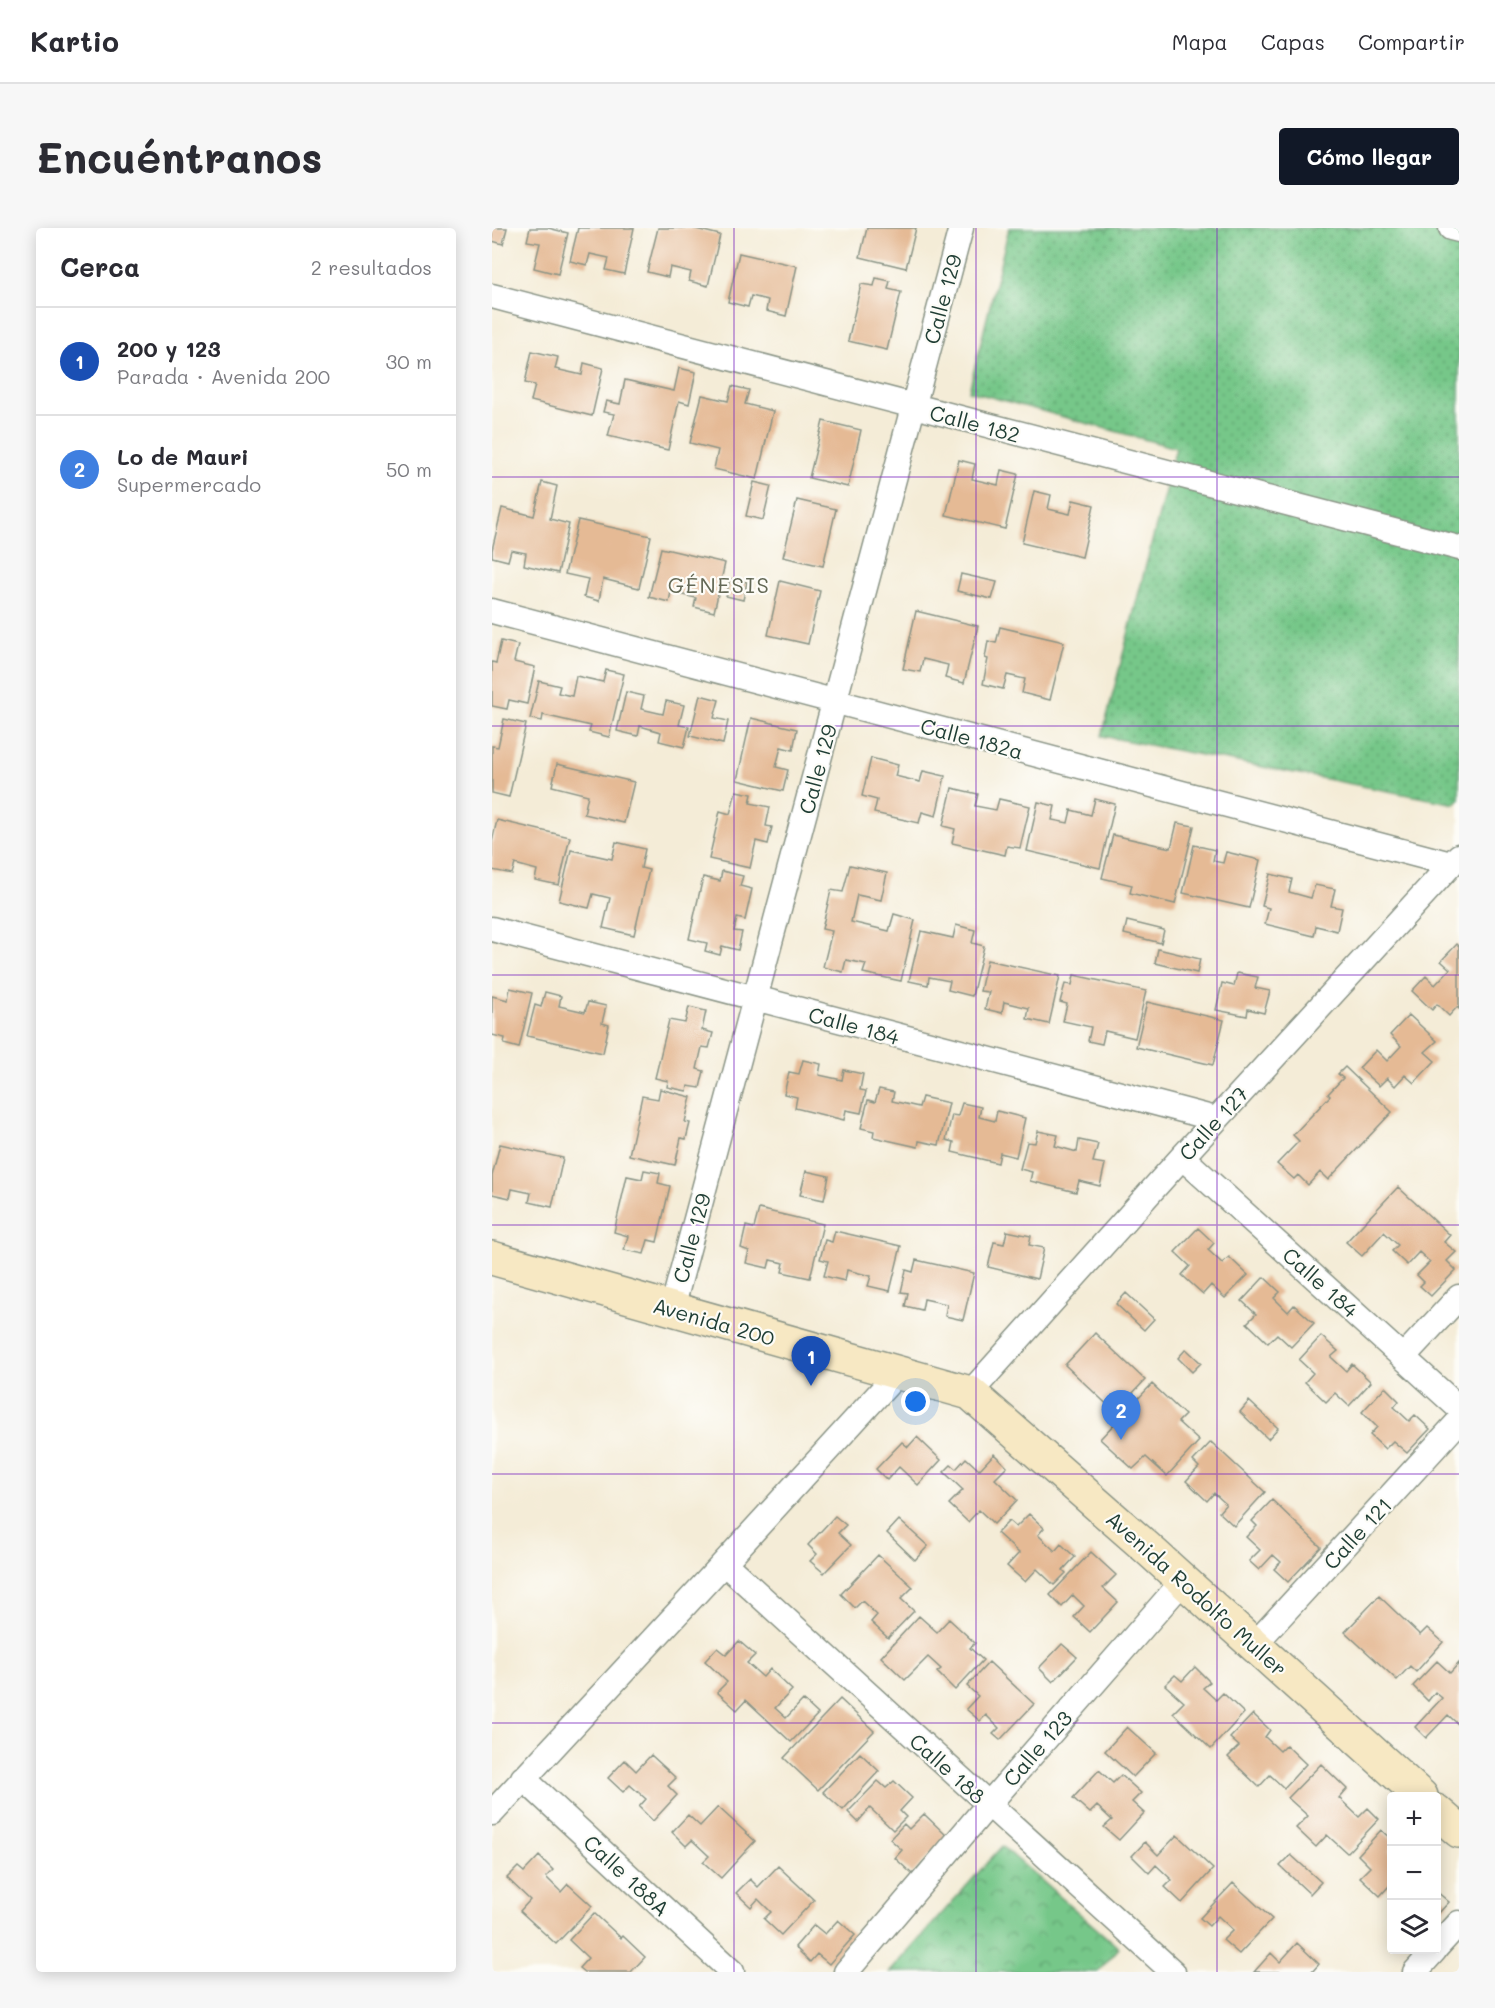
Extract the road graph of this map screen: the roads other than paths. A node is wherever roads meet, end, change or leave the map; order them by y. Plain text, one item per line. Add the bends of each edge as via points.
1 (961, 228) edge
2 (1451, 228) edge
3 (1459, 230) edge
4 (492, 296) edge
5 (913, 407) junction
6 (1459, 548) edge
7 (492, 611) edge
8 (835, 701) junction
9 (1455, 860) edge
10 (492, 929) edge
11 (755, 999) junction
12 (1216, 1119) junction
13 (1182, 1156) junction
14 (492, 1258) edge
15 (1459, 1297) edge
16 (672, 1309) junction
17 (1403, 1358) junction
18 (898, 1373) junction
19 (970, 1393) junction
20 (1459, 1408) edge
21 (1459, 1421) edge
22 (724, 1563) junction
23 (1183, 1581) junction
24 (1254, 1645) junction
25 (523, 1778) junction
26 (1416, 1792) edge
27 (988, 1805) junction
28 (492, 1813) edge
29 (1441, 1815) edge
30 (1459, 1831) edge
31 (1459, 1923) edge
32 (1441, 1943) edge
33 (1431, 1954) edge
34 (732, 1972) edge
35 (846, 1972) edge
36 (1173, 1972) edge
37 (1415, 1972) edge

1 - 5 street, Calle 129
2 - 3 street
4 - 5 street, Calle 182
5 - 6 street, Calle 182
5 - 8 street, Calle 129
7 - 8 street, Calle 182a
8 - 9 street, Calle 182a
8 - 11 street, Calle 129
9 - 12 street, Calle 127
10 - 11 street, Calle 184
11 - 12 street, Calle 184
11 - 16 street, Calle 129
12 - 13 street, Calle 127
13 - 17 street, Calle 184
13 - 19 street, Calle 127
14 - 16 main road, Avenida 200
15 - 17 street
16 - 18 main road, Avenida 200
17 - 20 street, Calle 184
18 - 19 main road, Avenida 200
18 - 22 street
19 - 23 main road, Avenida Rodolfo Muller
21 - 24 street, Calle 121
22 - 25 street
22 - 27 street, Calle 188
23 - 24 main road, Avenida Rodolfo Muller
23 - 27 street, Calle 123
24 - 26 main road, Avenida Rodolfo Muller
25 - 28 street
25 - 34 street, Calle 188A
27 - 35 street, Calle 123
27 - 36 street, Calle 188
29 - 30 main road
31 - 32 street
33 - 37 street

